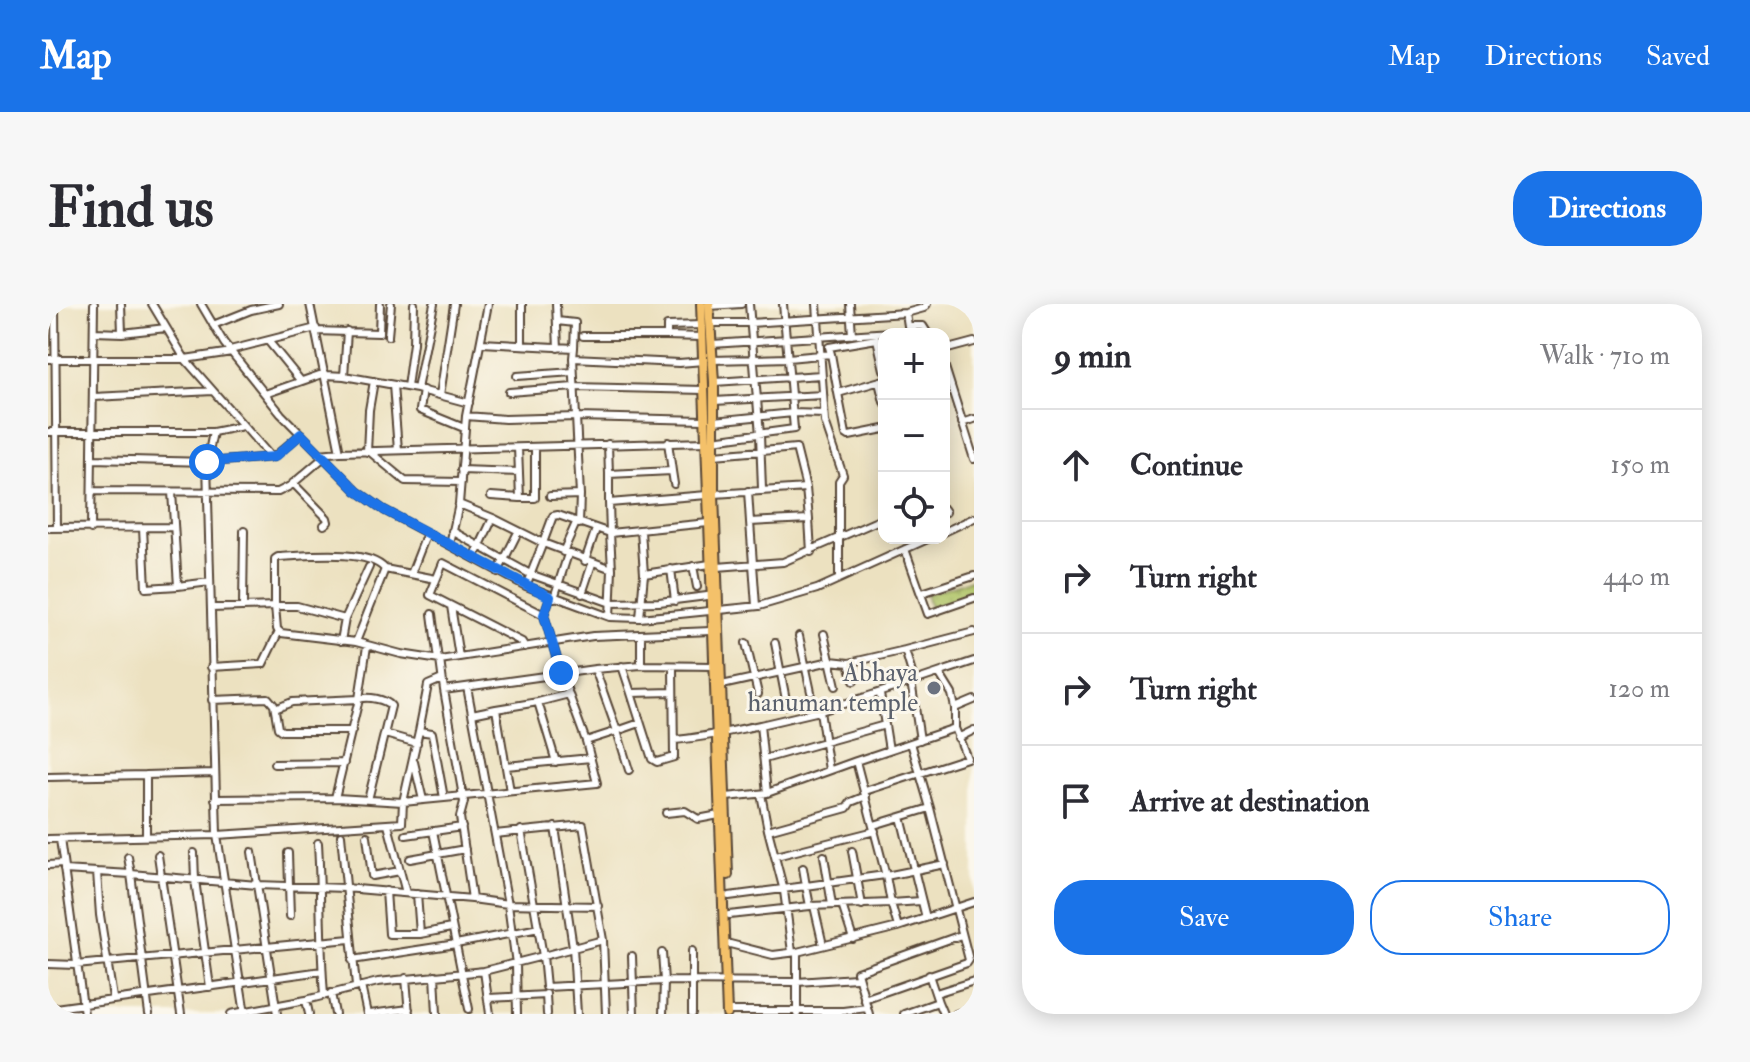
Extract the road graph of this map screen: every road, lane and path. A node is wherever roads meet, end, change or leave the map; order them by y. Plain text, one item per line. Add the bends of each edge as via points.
1 (55, 304) edge
2 (94, 304) edge
3 (121, 304) edge
4 (152, 304) edge
5 (201, 304) edge
6 (244, 304) edge
7 (278, 304) edge
8 (310, 304) edge
9 (380, 304) edge
10 (391, 304) edge
11 (414, 304) edge
12 (434, 304) edge
13 (454, 304) edge
14 (488, 304) edge
15 (522, 304) edge
16 (556, 304) edge
17 (741, 304) edge
18 (749, 304) edge
19 (783, 304) edge
20 (817, 304) edge
21 (850, 304) edge
22 (927, 304) edge
23 (706, 305) edge
24 (248, 311) junction
25 (906, 313) junction
26 (818, 317) junction
27 (851, 317) junction
28 (783, 320) junction
29 (557, 321) junction
30 (750, 323) junction
31 (706, 324) junction
32 (213, 325) junction
33 (166, 328) junction
34 (924, 328) edge
35 (316, 330) junction
36 (347, 331) junction
37 (94, 332) junction
38 (122, 333) junction
39 (878, 333) edge
40 (852, 335) junction
41 (388, 336) dead end
42 (583, 336) dead end
43 (667, 336) junction
44 (702, 337) junction
45 (818, 337) junction
46 (785, 339) junction
47 (269, 342) junction
48 (752, 342) junction
49 (482, 343) junction
50 (878, 343) edge
51 (712, 344) junction
52 (974, 344) edge
53 (522, 345) junction
54 (558, 348) junction
55 (574, 348) junction
56 (950, 349) edge
57 (231, 351) junction
58 (831, 354) junction
59 (819, 355) junction
60 (573, 358) junction
61 (788, 358) junction
62 (51, 359) edge
63 (185, 359) junction
64 (753, 359) junction
65 (94, 360) junction
66 (708, 360) junction
67 (573, 372) junction
68 (325, 374) junction
69 (821, 375) junction
70 (344, 376) junction
71 (517, 376) dead end
72 (790, 378) junction
73 (300, 380) junction
74 (754, 380) junction
75 (374, 381) junction
76 (714, 382) junction
77 (878, 382) edge
78 (950, 384) edge
79 (393, 385) junction
80 (407, 387) junction
81 (574, 387) junction
82 (420, 390) junction
83 (704, 390) junction
84 (213, 391) junction
85 (509, 392) dead end
86 (838, 393) junction
87 (265, 394) junction
88 (440, 395) junction
89 (791, 395) junction
90 (823, 395) junction
91 (52, 396) edge
92 (94, 397) junction
93 (756, 398) junction
94 (714, 401) junction
95 (469, 403) junction
96 (793, 413) junction
97 (824, 414) junction
98 (466, 416) junction
99 (757, 416) junction
100 (577, 417) junction
101 (974, 419) edge
102 (710, 421) junction
103 (962, 423) junction
104 (243, 426) junction
105 (464, 428) junction
106 (878, 430) edge
107 (52, 432) edge
108 (213, 432) junction
109 (94, 433) junction
110 (301, 434) junction
111 (760, 435) junction
112 (709, 440) junction
113 (668, 442) junction
114 (608, 444) junction
115 (578, 445) junction
116 (462, 448) junction
117 (518, 448) junction
118 (535, 448) junction
119 (398, 450) junction
120 (340, 452) junction
121 (369, 452) junction
122 (761, 453) junction
123 (714, 455) junction
124 (321, 456) junction
125 (271, 457) junction
126 (93, 459) junction
127 (974, 459) edge
128 (48, 462) edge
129 (56, 462) junction
130 (207, 462) junction
131 (461, 470) junction
132 (672, 471) junction
133 (519, 472) junction
134 (609, 474) junction
135 (461, 482) junction
136 (293, 483) junction
137 (674, 484) dead end
138 (806, 488) junction
139 (762, 489) junction
140 (93, 491) junction
141 (208, 491) junction
142 (748, 491) junction
143 (172, 492) junction
144 (48, 494) edge
145 (57, 494) junction
146 (711, 494) junction
147 (580, 495) junction
148 (491, 496) dead end
149 (550, 496) dead end
150 (520, 498) junction
151 (609, 503) junction
152 (459, 504) junction
153 (493, 518) junction
154 (974, 518) edge
155 (809, 519) junction
156 (878, 521) edge
157 (750, 522) junction
158 (578, 523) junction
159 (708, 523) junction
160 (324, 525) dead end
161 (174, 527) junction
162 (48, 528) edge
163 (57, 528) junction
164 (143, 528) junction
165 (91, 529) junction
166 (596, 529) junction
167 (950, 529) edge
168 (244, 531) dead end
169 (452, 531) junction
170 (641, 531) junction
171 (518, 532) junction
172 (427, 533) junction
173 (610, 533) junction
174 (840, 537) junction
175 (543, 543) junction
176 (450, 544) junction
177 (916, 544) edge
178 (479, 547) junction
179 (905, 549) junction
180 (462, 552) junction
181 (811, 552) junction
182 (566, 553) junction
183 (474, 558) junction
184 (504, 561) junction
185 (588, 562) junction
186 (753, 564) junction
187 (693, 566) junction
188 (714, 566) junction
189 (369, 567) dead end
190 (385, 569) junction
191 (454, 569) junction
192 (612, 569) junction
193 (671, 569) junction
194 (498, 572) junction
195 (411, 574) junction
196 (530, 574) junction
197 (644, 574) junction
198 (974, 576) edge
199 (839, 578) junction
200 (436, 579) junction
201 (210, 582) junction
202 (556, 585) junction
203 (178, 586) junction
204 (526, 586) junction
205 (697, 587) dead end
206 (922, 593) junction
207 (582, 594) junction
208 (715, 596) junction
209 (552, 597) junction
210 (974, 598) edge
211 (675, 601) junction
212 (611, 603) junction
213 (642, 603) junction
214 (578, 605) junction
215 (243, 606) junction
216 (275, 606) junction
217 (451, 606) junction
218 (756, 606) junction
219 (211, 608) junction
220 (716, 612) junction
221 (432, 614) dead end
222 (544, 615) junction
223 (610, 617) junction
224 (640, 618) junction
225 (345, 619) junction
226 (279, 631) junction
227 (711, 631) junction
228 (974, 632) edge
229 (641, 634) junction
230 (824, 634) dead end
231 (799, 636) dead end
232 (341, 641) junction
233 (553, 641) junction
234 (356, 642) junction
235 (746, 643) dead end
236 (775, 643) dead end
237 (367, 646) junction
238 (525, 647) junction
239 (905, 650) junction
240 (459, 657) junction
241 (439, 660) junction
242 (831, 661) junction
243 (974, 661) edge
244 (849, 663) junction
245 (641, 665) junction
246 (622, 666) junction
247 (713, 666) junction
248 (211, 667) junction
249 (673, 667) junction
250 (806, 667) junction
251 (595, 669) junction
252 (561, 673) junction
253 (939, 673) junction
254 (780, 674) junction
255 (442, 679) junction
256 (755, 679) junction
257 (912, 680) junction
258 (854, 681) dead end
259 (722, 685) junction
260 (836, 686) dead end
261 (467, 687) junction
262 (444, 690) junction
263 (673, 692) junction
264 (811, 692) dead end
265 (631, 693) junction
266 (569, 694) junction
267 (758, 694) dead end
268 (880, 694) junction
269 (359, 699) junction
270 (212, 700) junction
271 (974, 700) edge
272 (538, 702) junction
273 (787, 705) dead end
274 (955, 708) junction
275 (275, 709) junction
276 (496, 709) junction
277 (820, 711) junction
278 (472, 714) junction
279 (640, 723) junction
280 (760, 725) junction
281 (885, 725) junction
282 (955, 728) junction
283 (974, 730) edge
284 (352, 731) junction
285 (419, 731) junction
286 (617, 731) junction
287 (720, 733) junction
288 (385, 734) junction
289 (958, 738) junction
290 (674, 740) junction
291 (920, 740) junction
292 (586, 741) junction
293 (417, 743) junction
294 (825, 743) junction
295 (911, 743) junction
296 (889, 750) junction
297 (413, 758) junction
298 (591, 758) junction
299 (764, 759) junction
300 (970, 760) edge
301 (856, 761) junction
302 (556, 762) junction
303 (344, 763) junction
304 (274, 764) dead end
305 (506, 766) junction
306 (629, 770) dead end
307 (829, 770) junction
308 (214, 773) junction
309 (920, 773) junction
310 (146, 775) junction
311 (48, 777) edge
312 (510, 791) junction
313 (486, 793) junction
314 (764, 793) junction
315 (865, 794) junction
316 (463, 796) junction
317 (726, 797) junction
318 (335, 798) junction
319 (444, 798) junction
320 (215, 799) junction
321 (368, 800) junction
322 (423, 800) junction
323 (403, 802) junction
324 (930, 808) junction
325 (666, 813) dead end
326 (719, 815) junction
327 (901, 817) junction
328 (388, 825) junction
329 (462, 827) junction
330 (555, 827) junction
331 (874, 828) junction
332 (521, 830) junction
333 (768, 830) junction
334 (433, 831) junction
335 (495, 834) junction
336 (217, 835) junction
337 (341, 835) dead end
338 (406, 835) dead end
339 (146, 836) junction
340 (367, 836) dead end
341 (48, 839) edge
342 (60, 839) junction
343 (318, 843) dead end
344 (465, 849) junction
345 (852, 851) dead end
346 (252, 852) dead end
347 (194, 853) dead end
348 (288, 853) dead end
349 (436, 854) junction
350 (158, 855) dead end
351 (776, 856) junction
352 (824, 856) dead end
353 (128, 857) dead end
354 (410, 859) dead end
355 (945, 864) junction
356 (48, 865) edge
357 (64, 867) junction
358 (803, 868) dead end
359 (915, 870) junction
360 (400, 871) junction
361 (97, 872) junction
362 (131, 874) junction
363 (886, 876) junction
364 (163, 877) junction
365 (857, 877) junction
366 (195, 880) junction
367 (829, 882) junction
368 (224, 883) junction
369 (257, 885) junction
370 (806, 886) junction
371 (289, 887) junction
372 (321, 888) junction
373 (345, 888) junction
374 (386, 891) junction
375 (784, 891) junction
376 (406, 893) junction
377 (417, 894) junction
378 (444, 896) junction
379 (729, 896) junction
380 (472, 899) junction
381 (921, 901) junction
382 (974, 902) edge
383 (891, 903) junction
384 (508, 904) junction
385 (535, 904) junction
386 (832, 905) junction
387 (842, 905) junction
388 (862, 905) junction
389 (598, 906) junction
390 (812, 906) junction
391 (567, 907) junction
392 (784, 909) junction
393 (955, 909) junction
394 (729, 915) junction
395 (290, 916) dead end
396 (926, 918) junction
397 (898, 927) junction
398 (451, 928) junction
399 (539, 928) junction
400 (510, 933) junction
401 (420, 934) junction
402 (961, 935) junction
403 (350, 939) junction
404 (853, 939) junction
405 (603, 940) junction
406 (320, 942) junction
407 (456, 944) junction
408 (730, 944) junction
409 (823, 945) junction
410 (266, 947) junction
411 (573, 947) junction
412 (234, 950) junction
413 (692, 951) dead end
414 (204, 952) junction
415 (795, 952) junction
416 (662, 953) dead end
417 (174, 954) junction
418 (543, 956) junction
419 (632, 956) dead end
420 (142, 958) junction
421 (352, 960) junction
422 (107, 961) junction
423 (48, 964) edge
424 (516, 964) junction
425 (76, 965) junction
426 (322, 971) junction
427 (484, 971) junction
428 (461, 972) junction
429 (435, 975) junction
430 (929, 975) junction
431 (406, 978) junction
432 (856, 978) junction
433 (271, 979) junction
434 (729, 980) junction
435 (664, 981) junction
436 (692, 981) junction
437 (974, 981) edge
438 (239, 982) junction
439 (635, 982) junction
440 (797, 982) junction
441 (605, 983) junction
442 (576, 984) junction
443 (358, 986) junction
444 (210, 987) junction
445 (178, 991) junction
446 (546, 991) junction
447 (936, 993) junction
448 (328, 994) junction
449 (146, 995) junction
450 (518, 996) junction
451 (113, 998) junction
452 (488, 998) junction
453 (864, 999) junction
454 (306, 1000) junction
455 (938, 1002) junction
456 (83, 1003) junction
457 (276, 1005) junction
458 (974, 1008) edge
459 (469, 1009) dead end
460 (51, 1010) edge
461 (409, 1011) edge
462 (868, 1011) edge
463 (244, 1012) edge
464 (730, 1013) edge
465 (797, 1013) edge
466 (84, 1014) edge
467 (149, 1014) edge
468 (181, 1014) edge
469 (231, 1014) edge
470 (277, 1014) edge
471 (309, 1014) edge
472 (335, 1014) edge
473 (368, 1014) edge
474 (437, 1014) edge
475 (490, 1014) edge
476 (517, 1014) edge
477 (547, 1014) edge
478 (577, 1014) edge
479 (606, 1014) edge
480 (634, 1014) edge
481 (663, 1014) edge
482 (692, 1014) edge
483 (904, 1014) edge
484 (943, 1014) edge
485 (956, 1014) edge

1 - 62 street
2 - 37 street
3 - 38 street
4 - 33 street
5 - 32 street
6 - 24 street
7 - 24 street
8 - 35 street
9 - 36 street via 379,333
10 - 41 street
11 - 80 street
12 - 82 street
13 - 88 street
14 - 49 street
15 - 53 street
16 - 29 street
17 - 23 street
18 - 30 street
19 - 28 street
20 - 26 street
21 - 27 street
22 - 25 street
23 - 31 main road
24 - 32 street
25 - 27 street
25 - 34 street via 908,326
26 - 27 street
26 - 28 street
26 - 45 street
27 - 40 street
28 - 30 street
28 - 46 street
29 - 54 street
29 - 55 street via 574,322
30 - 31 street
30 - 48 street
31 - 43 street via 667,326
31 - 44 main road
31 - 51 main road
32 - 57 street
33 - 38 street
33 - 63 street
35 - 36 street
35 - 47 street
35 - 68 street
36 - 70 street
37 - 38 street
37 - 65 street
39 - 40 street
40 - 45 street
42 - 43 street
43 - 44 street
44 - 66 main road
45 - 46 street
45 - 59 street
46 - 48 street
46 - 61 street
47 - 57 street
47 - 73 street
48 - 51 street
48 - 64 street
49 - 53 street
49 - 95 street
50 - 58 street via 877,339 829,347
51 - 66 main road
52 - 56 street
53 - 54 street
54 - 55 street
55 - 60 street
57 - 63 street
57 - 87 street
58 - 59 street
58 - 86 street
59 - 61 street
59 - 69 street
60 - 66 street
60 - 67 street
61 - 64 street
61 - 72 street
62 - 65 street
62 - 91 street
63 - 65 street
63 - 84 street
64 - 66 street
64 - 74 street
65 - 92 street
66 - 76 main road
66 - 83 main road
67 - 71 street
67 - 81 street
68 - 70 street
68 - 73 street
68 - 120 street
69 - 72 street
69 - 90 street
70 - 75 street
72 - 74 street
72 - 89 street
73 - 87 street
74 - 76 street
74 - 93 street
75 - 79 street
75 - 121 street
76 - 94 main road
77 - 86 street
78 - 103 street
79 - 80 street
79 - 119 street
80 - 82 street
81 - 83 street
81 - 85 street
81 - 100 street
82 - 88 street
82 - 105 street via 420,410
83 - 102 main road
84 - 92 street
84 - 104 street
86 - 106 street via 846,434
87 - 110 street
88 - 95 street
89 - 90 street
89 - 93 street
89 - 96 street
90 - 97 street
91 - 107 street
92 - 109 street
93 - 94 street
93 - 99 street
94 - 102 main road
95 - 98 street
96 - 97 street
96 - 99 street
96 - 111 street via 794,430
97 - 174 street via 843,475
98 - 100 street
98 - 105 street
99 - 102 street
99 - 111 street
100 - 102 street
100 - 115 street
101 - 103 street
102 - 112 main road
103 - 127 street
104 - 108 street
104 - 125 street
105 - 116 street
107 - 109 street
107 - 129 street
108 - 109 street
108 - 130 street
109 - 126 street
110 - 124 street
110 - 125 street
111 - 112 street
111 - 122 street
112 - 113 street
112 - 123 main road
112 - 146 main road
113 - 114 street
113 - 132 street
114 - 115 street
114 - 134 street
115 - 118 street
115 - 147 street
116 - 117 street
116 - 119 street
116 - 131 street
117 - 118 street
117 - 133 street
118 - 150 street via 535,498
119 - 121 street
120 - 121 street
120 - 124 street
121 - 135 street via 405,481
122 - 123 street
122 - 138 street via 796,448
122 - 139 street
123 - 146 main road
124 - 136 street
124 - 172 street via 357,491
125 - 130 street
126 - 130 street
126 - 140 street
128 - 129 street
129 - 145 street
130 - 141 street
131 - 133 street
131 - 135 street
132 - 134 street
132 - 137 street
133 - 150 street
134 - 151 street
135 - 152 street
136 - 141 street via 278,492
136 - 160 street via 327,518
138 - 139 street
138 - 155 street
139 - 142 street
140 - 143 street
140 - 165 street
141 - 143 street
141 - 201 street
142 - 146 street
142 - 157 street
143 - 161 street
144 - 145 street
145 - 163 street
146 - 151 street
146 - 159 main road
146 - 188 main road
147 - 149 street
147 - 158 street
148 - 150 street
151 - 173 street
152 - 153 street
152 - 169 street
153 - 171 street
153 - 178 street
154 - 167 street
155 - 157 street
155 - 181 street
156 - 174 street
157 - 186 street
158 - 166 street
158 - 175 street via 553,516
158 - 182 street
159 - 170 street
159 - 188 main road
161 - 164 street
161 - 203 street
162 - 163 street
163 - 165 street
164 - 165 street
164 - 203 street via 146,588
166 - 173 street
166 - 185 street
168 - 215 street
169 - 176 street
169 - 178 street
170 - 173 street
170 - 197 street
171 - 175 street
171 - 184 street
172 - 176 street
172 - 195 street
173 - 192 street
174 - 181 street
174 - 199 street
175 - 182 street
175 - 196 street
176 - 180 street
177 - 179 street
178 - 183 street
178 - 184 street
179 - 199 street
179 - 206 street
180 - 183 street
180 - 191 street
181 - 186 street via 783,562
182 - 185 street
182 - 202 street
183 - 194 street
184 - 194 street
184 - 196 street
185 - 192 street
185 - 207 street
186 - 188 street
186 - 218 street
187 - 188 street
187 - 193 street
187 - 205 street
188 - 208 main road
189 - 225 street
190 - 195 street
190 - 216 street via 357,556 278,557
190 - 234 street
191 - 200 street via 443,563
191 - 222 street
192 - 212 street
193 - 197 street
193 - 211 street
194 - 204 street
195 - 200 street
196 - 202 street
196 - 204 street
197 - 213 street
198 - 206 street
199 - 218 street
200 - 217 street via 430,595
201 - 203 street
201 - 219 street
202 - 207 street
202 - 209 street
204 - 209 street
206 - 210 street via 928,614
207 - 212 street
207 - 214 street
208 - 211 street
208 - 220 main road
209 - 214 street
209 - 222 street
211 - 213 street
212 - 213 street
212 - 223 street
213 - 224 street
214 - 223 street
215 - 216 street
215 - 219 street
216 - 225 street via 297,606
216 - 226 street
217 - 238 street
217 - 240 street
218 - 220 street
219 - 248 street
220 - 224 street
220 - 227 main road
220 - 259 main road
221 - 241 street
222 - 233 street
223 - 224 street
225 - 232 street
226 - 232 street
226 - 248 street via 263,664
227 - 229 street
227 - 247 main road
228 - 239 street
229 - 233 street
229 - 245 street
230 - 242 street
231 - 250 street
232 - 234 street
233 - 238 street
233 - 252 street
234 - 237 street
235 - 256 street
236 - 254 street
237 - 241 street
237 - 269 street
238 - 240 street
239 - 244 street
239 - 257 street
240 - 241 street
241 - 255 street
242 - 244 street
242 - 250 street
242 - 260 street
243 - 253 street
244 - 258 street
245 - 246 street
245 - 249 street
246 - 251 street
246 - 265 street
247 - 249 street
247 - 287 main road
248 - 270 street
249 - 263 street
250 - 254 street
250 - 264 street
251 - 252 street
251 - 286 street
252 - 261 street
252 - 266 street
253 - 257 street
253 - 274 street
254 - 256 street
254 - 273 street
255 - 262 street
255 - 285 street via 428,685
256 - 259 street
256 - 267 street
257 - 268 street
257 - 291 street
259 - 287 main road
261 - 262 street
261 - 278 street
262 - 316 street
263 - 265 street
263 - 290 street
265 - 279 street
266 - 272 street
266 - 292 street
268 - 277 street
268 - 281 street
269 - 275 street via 292,702
269 - 284 street
269 - 288 street via 390,704
270 - 275 street via 265,697
270 - 308 street
271 - 274 street
272 - 276 street
272 - 302 street
274 - 282 street
275 - 284 street via 282,731
276 - 278 street
276 - 305 street
277 - 280 street
277 - 294 street
278 - 313 street
279 - 286 street
279 - 290 street via 654,761 674,758
280 - 287 street
280 - 299 street
281 - 294 street
281 - 296 street
282 - 289 street
282 - 291 street
283 - 289 street
284 - 303 street
285 - 293 street
285 - 319 street via 432,733
286 - 292 street
286 - 306 street
287 - 290 street
287 - 317 main road
287 - 326 main road
288 - 293 street
288 - 321 street
289 - 300 street
291 - 295 street
292 - 298 street
293 - 297 street
294 - 299 street
294 - 307 street
295 - 296 street
295 - 309 street
296 - 301 street
297 - 322 street
297 - 323 street
298 - 302 street
298 - 312 street via 597,783
299 - 314 street
300 - 309 street
301 - 307 street
301 - 315 street
302 - 305 street
303 - 304 street
303 - 318 street
305 - 312 street
307 - 314 street
308 - 310 street
308 - 320 street
309 - 315 street
309 - 324 street
310 - 311 street
310 - 339 street
312 - 313 street
313 - 316 street
313 - 335 street
314 - 317 street
314 - 333 street
315 - 331 street
315 - 333 street via 847,808
316 - 319 street
316 - 329 street
317 - 379 main road
318 - 320 street
318 - 321 street
319 - 322 street
320 - 336 street
321 - 323 street
322 - 323 street
323 - 328 street via 402,823
324 - 327 street
324 - 355 street
325 - 326 street via 685,811 698,819
326 - 434 main road
327 - 331 street
327 - 359 street
328 - 336 street
328 - 360 street
329 - 334 street
329 - 344 street
330 - 332 street
330 - 389 street via 584,827
330 - 391 street
331 - 351 street
331 - 363 street
332 - 335 street
332 - 385 street
333 - 351 street
334 - 338 street
334 - 349 street
335 - 384 street
336 - 339 street
336 - 368 street
337 - 373 street
339 - 342 street
340 - 360 street via 372,876
341 - 342 street
342 - 357 street
343 - 372 street
344 - 349 street
344 - 380 street
345 - 365 street
346 - 369 street
347 - 366 street
348 - 371 street
349 - 354 street
349 - 378 street
350 - 364 street
351 - 375 street
352 - 367 street
353 - 362 street
355 - 359 street
355 - 393 street
356 - 357 street
357 - 361 street
357 - 425 street
358 - 370 street
359 - 363 street
359 - 381 street
360 - 376 street
361 - 362 street
361 - 422 street
362 - 364 street
362 - 420 street
363 - 365 street
363 - 383 street
364 - 366 street
364 - 417 street
365 - 367 street
365 - 388 street
366 - 368 street
366 - 414 street
367 - 370 street
367 - 386 street
368 - 369 street
368 - 412 street
369 - 371 street
369 - 410 street
370 - 375 street
370 - 390 street
371 - 372 street
371 - 395 street
372 - 373 street
372 - 406 street
373 - 374 street
373 - 403 street
374 - 376 street
374 - 401 street via 389,934
375 - 379 street
375 - 392 street
376 - 377 street
377 - 378 street
377 - 401 street
378 - 380 street
378 - 398 street
379 - 394 main road
380 - 384 street
381 - 383 street
381 - 396 street
382 - 393 street
383 - 388 street
383 - 397 street
384 - 385 street
384 - 400 street
385 - 391 street
385 - 399 street
386 - 387 street
386 - 390 street
387 - 388 street
387 - 404 street
389 - 391 street
389 - 405 street
390 - 392 street
390 - 409 street
391 - 411 street
392 - 394 street
392 - 415 street
393 - 396 street
393 - 402 street
394 - 408 main road
396 - 397 street
397 - 404 street
398 - 401 street
398 - 407 street
399 - 400 street
399 - 418 street
400 - 407 street
400 - 424 street
402 - 430 street via 969,962
402 - 432 street via 857,972
403 - 406 street
403 - 421 street
404 - 409 street
405 - 411 street
405 - 441 street
406 - 410 street
406 - 426 street
407 - 421 street
407 - 428 street
408 - 415 street via 773,955
408 - 434 main road
409 - 415 street
410 - 412 street
410 - 433 street
411 - 418 street
411 - 442 street
412 - 414 street
412 - 438 street
413 - 436 street
414 - 417 street
414 - 444 street
415 - 440 street
416 - 435 street
417 - 420 street
417 - 445 street
418 - 424 street
418 - 446 street
419 - 439 street
420 - 422 street
420 - 449 street
421 - 443 street
422 - 425 street
422 - 451 street
423 - 425 street
424 - 427 street
424 - 450 street
425 - 456 street
426 - 433 street
426 - 448 street
427 - 428 street
427 - 452 street
428 - 429 street
428 - 459 street
429 - 431 street
429 - 474 street
430 - 447 street
430 - 453 street
431 - 443 street
431 - 461 street
432 - 440 street
432 - 453 street
433 - 438 street
433 - 457 street
434 - 436 street
434 - 440 street
434 - 464 main road
435 - 436 street
435 - 439 street
435 - 481 street
436 - 482 street
437 - 447 street
438 - 444 street
438 - 463 street
439 - 441 street
439 - 480 street
440 - 465 street
441 - 442 street
441 - 479 street
442 - 446 street
442 - 478 street
443 - 448 street
443 - 473 street
444 - 445 street
445 - 449 street
445 - 468 street
446 - 450 street
446 - 477 street
447 - 455 street
448 - 454 street
448 - 472 street
449 - 451 street
449 - 467 street
450 - 452 street
450 - 476 street
451 - 456 street
452 - 475 street
453 - 462 street
454 - 457 street
454 - 471 street
455 - 483 street
455 - 484 street
456 - 460 street
456 - 466 street
457 - 463 street
457 - 470 street
458 - 485 street
461 - 473 street
462 - 465 street
463 - 469 street
464 - 465 street

